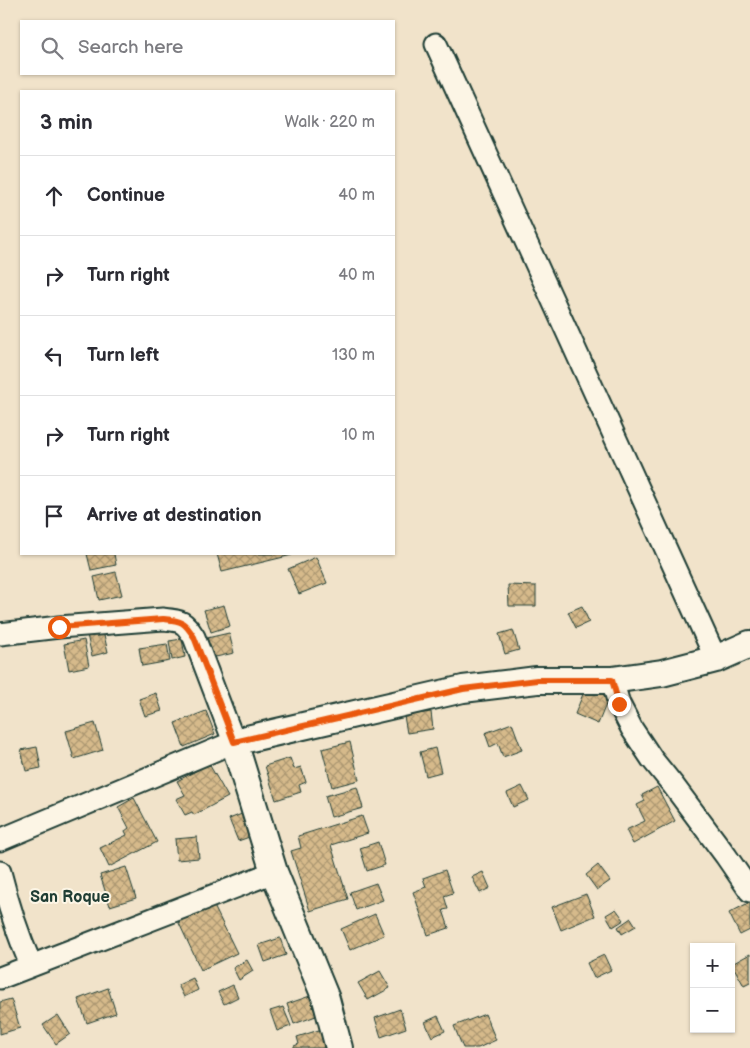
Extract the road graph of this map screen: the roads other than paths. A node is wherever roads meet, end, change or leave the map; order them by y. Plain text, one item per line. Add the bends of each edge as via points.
1 (436, 44) dead end
2 (0, 634) edge
3 (750, 644) edge
4 (716, 658) junction
5 (612, 680) junction
6 (234, 742) junction
7 (0, 840) edge
8 (0, 872) edge
9 (274, 872) junction
10 (750, 891) edge
11 (31, 965) junction
12 (0, 978) edge
13 (338, 1048) edge

1 - 4 street
2 - 6 street via 163,619 186,624 194,637
3 - 4 street
4 - 5 street via 662,673
5 - 6 street via 537,680 463,689
5 - 10 street via 619,704 647,752
6 - 7 street
6 - 9 street
8 - 11 street via 19,937
9 - 11 street
9 - 13 street via 326,999
11 - 12 street

